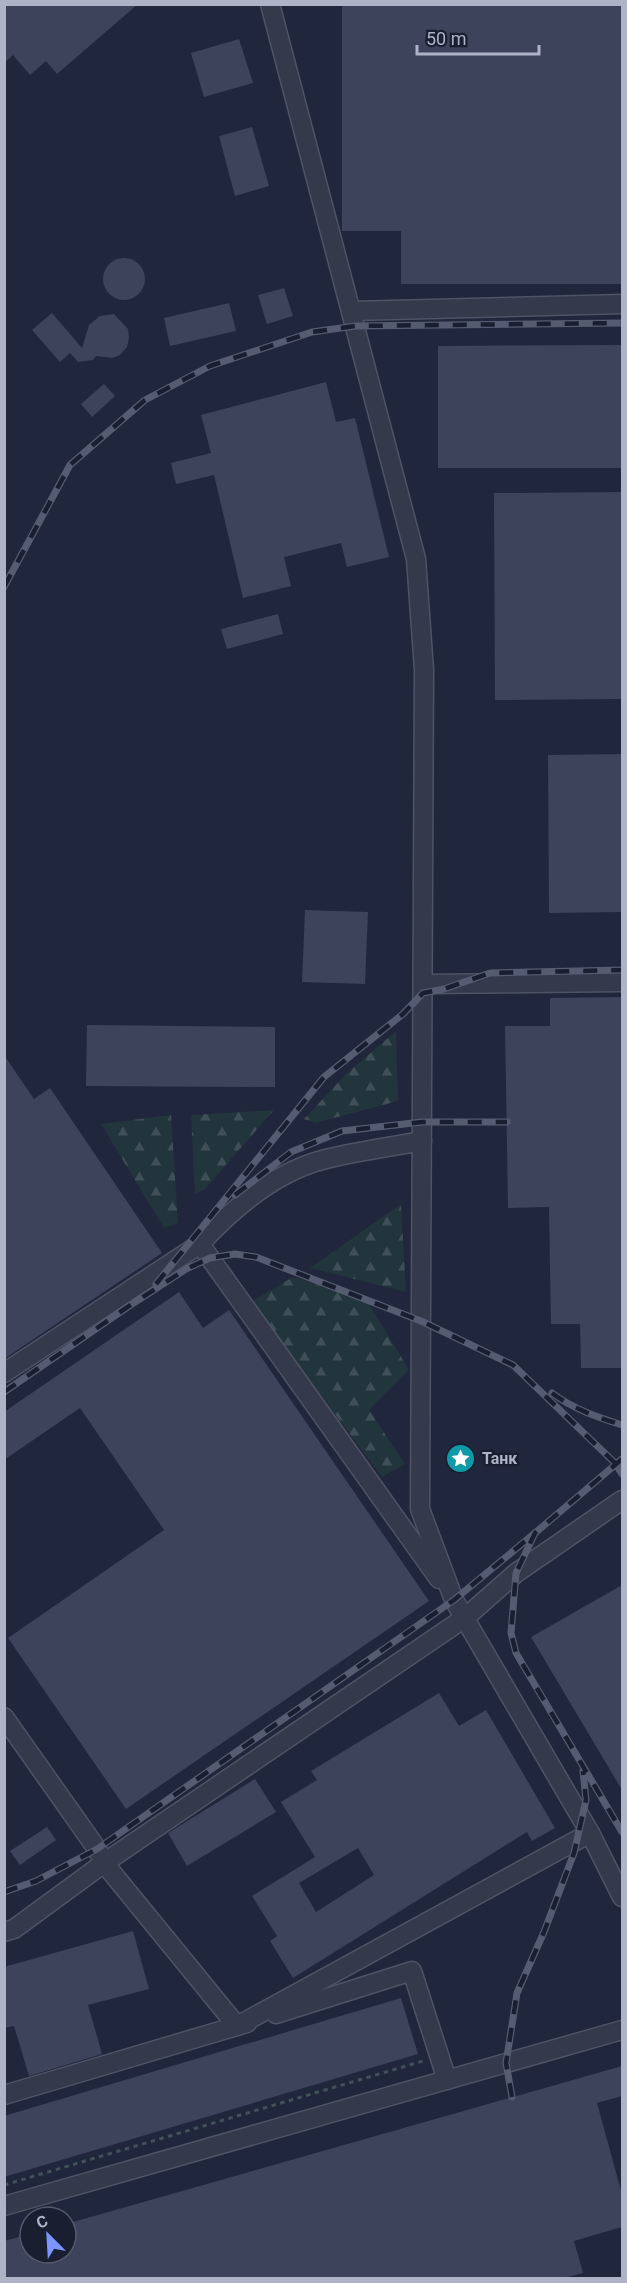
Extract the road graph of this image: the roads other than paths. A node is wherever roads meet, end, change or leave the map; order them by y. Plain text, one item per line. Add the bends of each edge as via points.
1 (270, 4) edge
2 (622, 304) edge
3 (351, 311) junction
4 (622, 982) edge
5 (423, 984) junction
6 (422, 1141) junction
7 (200, 1244) junction
8 (4, 1373) edge
9 (622, 1500) edge
10 (454, 1600) junction
11 (466, 1617) junction
12 (4, 1717) edge
13 (590, 1833) junction
14 (104, 1863) junction
15 (622, 1897) edge
16 (4, 1932) edge
17 (237, 2026) junction
18 (622, 2030) edge
19 (447, 2080) junction
20 (4, 2096) edge
21 (4, 2206) edge

1 - 3 lane
2 - 3 lane
3 - 5 lane via 416,559 424,670
4 - 5 lane
5 - 6 lane
6 - 7 lane via 325,1159 295,1170 264,1187 221,1221
6 - 10 lane via 420,1509
7 - 8 lane
7 - 10 lane
9 - 11 lane via 516,1573
10 - 11 lane
11 - 13 lane
11 - 14 lane
12 - 14 lane
13 - 15 lane
13 - 17 lane
14 - 16 lane via 14,1929
14 - 17 lane
17 - 19 lane via 412,1971
17 - 20 lane
18 - 19 lane
19 - 21 lane

